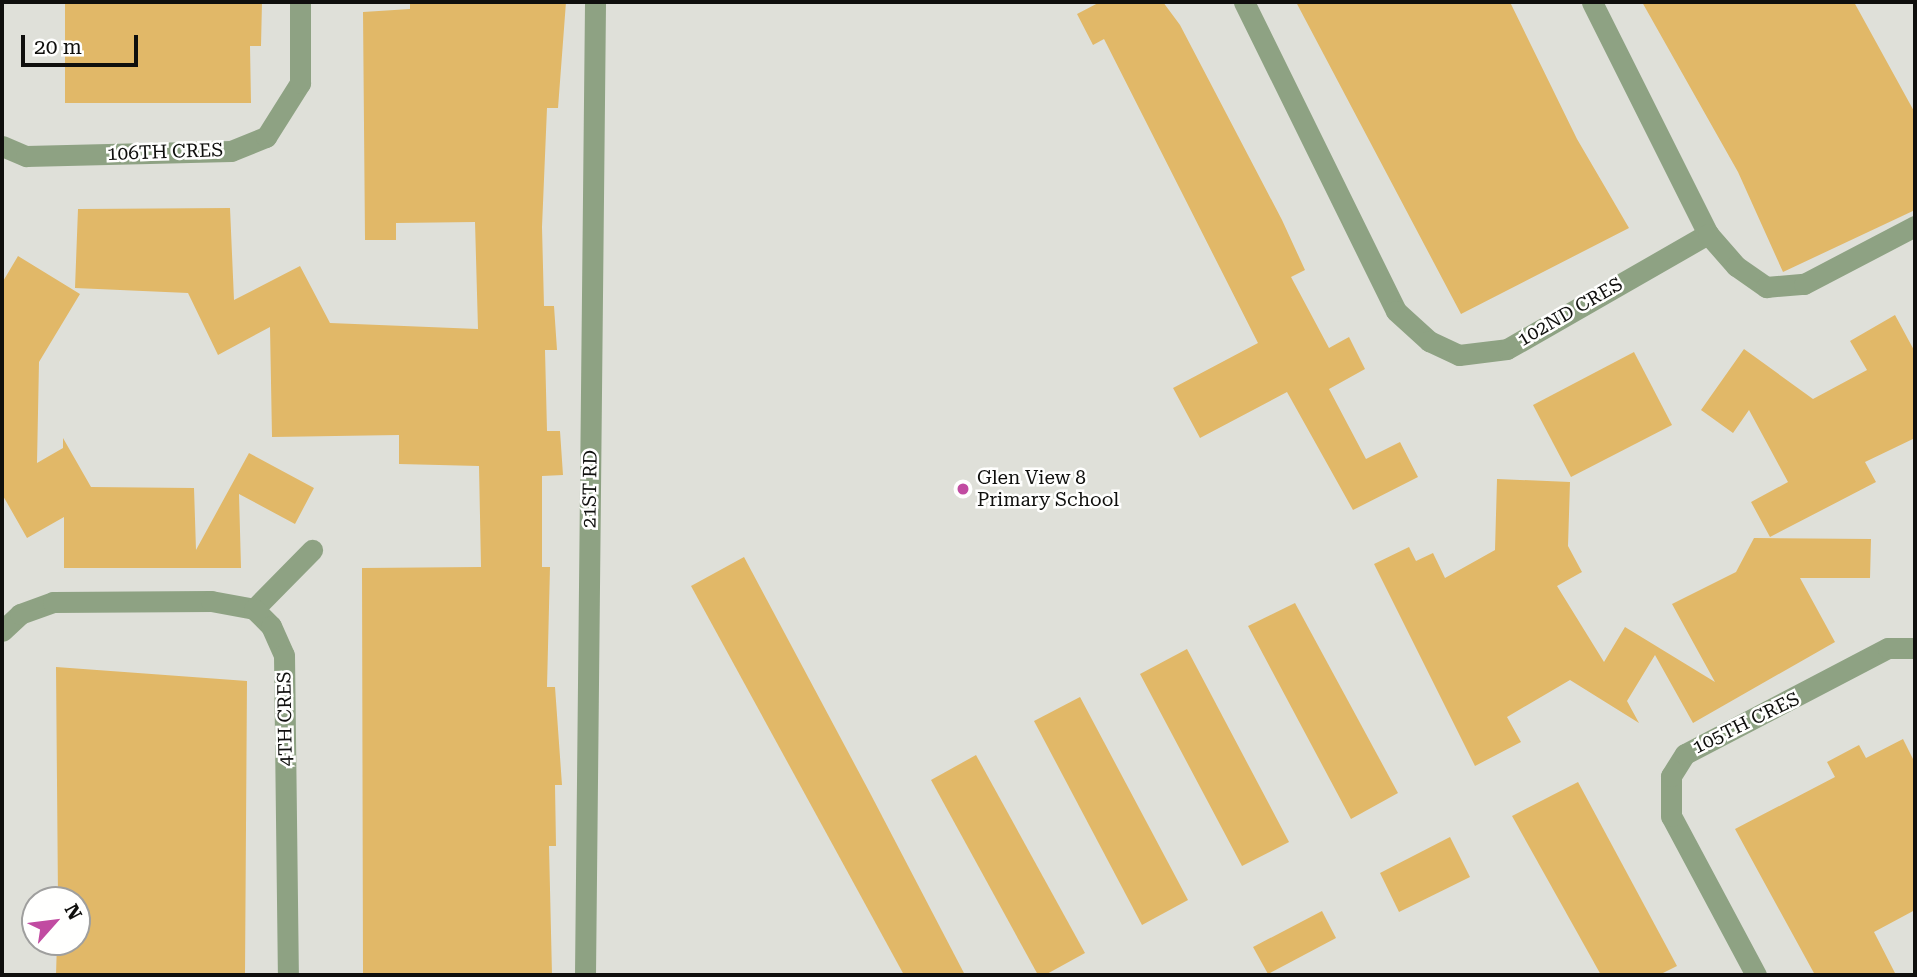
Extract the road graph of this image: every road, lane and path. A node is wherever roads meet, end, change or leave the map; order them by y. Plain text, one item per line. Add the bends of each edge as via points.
1 (300, 2) edge
2 (594, 2) edge
3 (1244, 2) edge
4 (1592, 2) edge
5 (2, 146) edge
6 (1915, 226) edge
7 (1708, 234) junction
8 (312, 550) dead end
9 (254, 609) junction
10 (2, 631) edge
11 (1915, 648) edge
12 (288, 975) edge
13 (585, 975) edge
14 (1756, 975) edge

1 - 5 street, 106TH CRES via 300,83 266,137 231,151 26,156
2 - 13 street, 21ST RD
3 - 7 street, 102ND CRES via 1396,310 1429,341 1459,355 1507,349
4 - 7 street
6 - 7 street via 1804,284 1766,286 1736,266
8 - 9 street
9 - 10 street via 211,601 53,602 20,614
9 - 12 street, 4TH CRES via 284,655
11 - 14 street, 105TH CRES via 1888,648 1685,754 1671,776 1671,816

